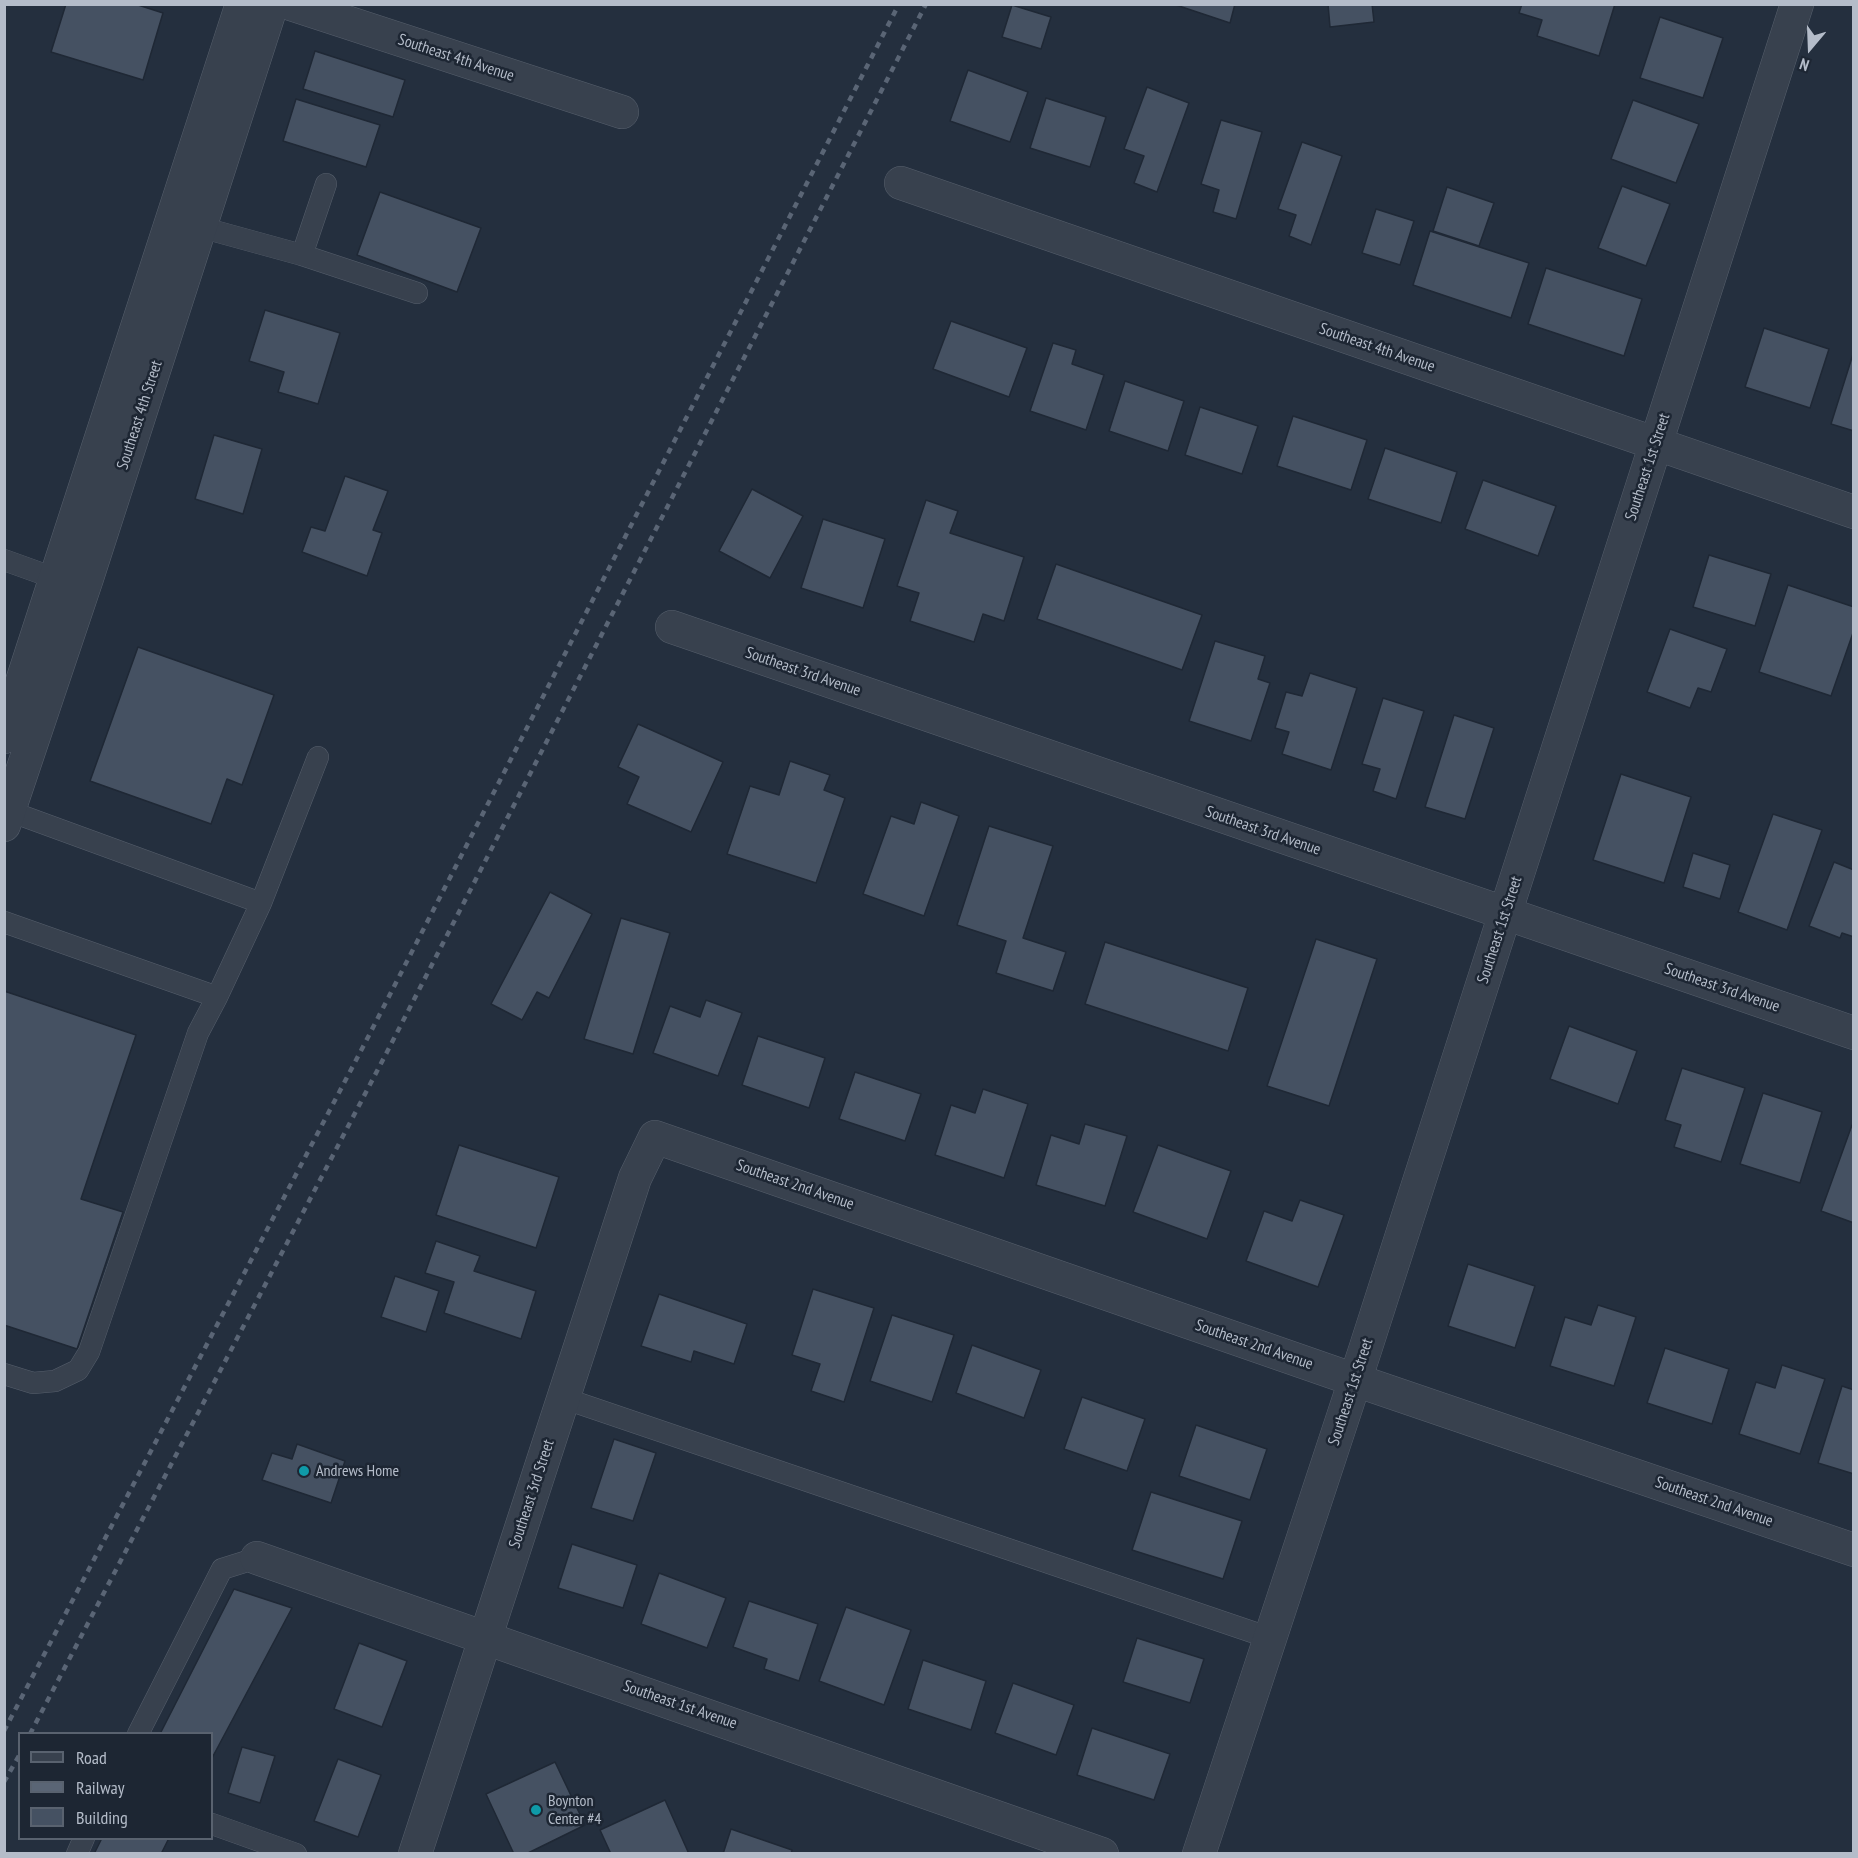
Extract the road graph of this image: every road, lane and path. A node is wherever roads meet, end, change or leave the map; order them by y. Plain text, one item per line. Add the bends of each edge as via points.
1 (242, 4) edge
2 (272, 4) edge
3 (291, 4) edge
4 (1797, 4) edge
5 (622, 112) dead end
6 (901, 183) dead end
7 (326, 184) dead end
8 (200, 226) junction
9 (302, 255) junction
10 (417, 293) dead end
11 (1655, 444) junction
12 (1854, 512) edge
13 (4, 560) edge
14 (57, 579) junction
15 (672, 627) dead end
16 (4, 737) edge
17 (318, 757) dead end
18 (7, 818) edge
19 (261, 903) junction
20 (1504, 914) junction
21 (4, 922) edge
22 (217, 997) junction
23 (1854, 1033) edge
24 (655, 1137) joint
25 (4, 1374) edge
26 (1355, 1380) junction
27 (563, 1398) junction
28 (1854, 1550) edge
29 (257, 1558) joint
30 (486, 1637) junction
31 (1270, 1638) junction
32 (139, 1732) edge
33 (213, 1824) edge
34 (84, 1840) edge
35 (77, 1854) edge
36 (296, 1854) edge
37 (415, 1854) edge
38 (1102, 1854) edge
39 (1199, 1854) edge

1 - 14 street, Southeast 4th Street
2 - 8 street, Southeast 4th Street
3 - 5 street, Southeast 4th Avenue
4 - 11 street, Southeast 1st Street
6 - 11 street, Southeast 4th Avenue
7 - 9 lane
8 - 9 lane
8 - 18 street, Southeast 4th Street
9 - 10 lane
11 - 12 street, Southeast 4th Avenue
11 - 20 street, Southeast 1st Street
13 - 14 lane
14 - 16 street, Southeast 4th Street
15 - 20 street, Southeast 3rd Avenue
17 - 19 lane
18 - 19 lane
19 - 22 lane
20 - 23 street, Southeast 3rd Avenue
20 - 26 street, Southeast 1st Street
21 - 22 lane
22 - 25 lane via 198,1033 89,1352 78,1370 55,1381 33,1383
24 - 26 street, Southeast 2nd Avenue
24 - 27 street, Southeast 3rd Street via 635,1178
26 - 28 street, Southeast 2nd Avenue
26 - 31 street, Southeast 1st Street
27 - 30 street, Southeast 3rd Street
27 - 31 lane
29 - 30 street, Southeast 1st Avenue
29 - 32 lane via 222,1569
30 - 37 street, Southeast 3rd Street
30 - 38 street, Southeast 1st Avenue
31 - 39 street, Southeast 1st Street
33 - 36 lane
34 - 35 lane

